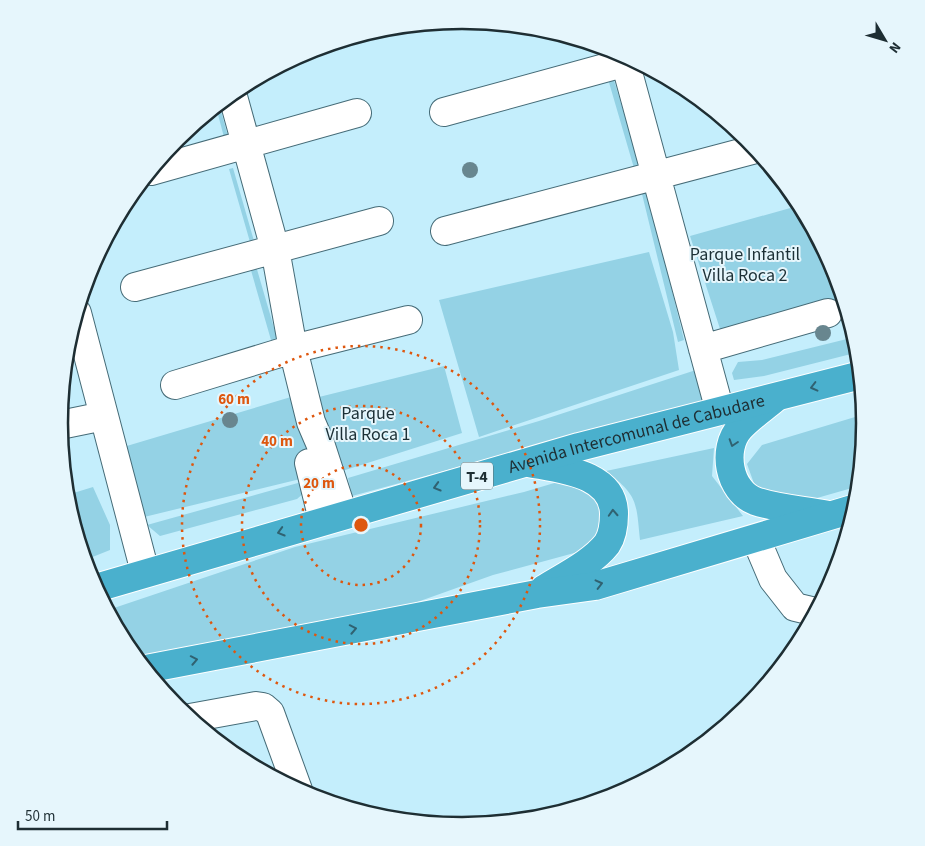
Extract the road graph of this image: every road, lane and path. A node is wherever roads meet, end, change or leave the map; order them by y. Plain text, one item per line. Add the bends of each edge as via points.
1 (619, 61) edge
2 (629, 66) edge
3 (234, 101) edge
4 (444, 112) dead end
5 (357, 113) dead end
6 (246, 144) junction
7 (748, 151) edge
8 (163, 167) edge
9 (656, 176) junction
10 (379, 220) dead end
11 (445, 231) dead end
12 (275, 249) junction
13 (134, 287) dead end
14 (828, 314) dead end
15 (408, 320) dead end
16 (81, 327) edge
17 (293, 349) junction
18 (703, 349) junction
19 (854, 377) edge
20 (175, 385) dead end
21 (778, 396) junction
22 (720, 411) junction
23 (104, 416) junction
24 (68, 423) edge
25 (525, 462) junction
26 (844, 511) edge
27 (333, 517) junction
28 (756, 539) junction
29 (145, 572) junction
30 (104, 586) edge
31 (537, 594) junction
32 (809, 610) edge
33 (154, 668) edge
34 (200, 716) edge
35 (294, 780) edge

1 - 4 street
2 - 9 street
3 - 6 street
5 - 6 street
6 - 8 street
6 - 12 street
7 - 9 street
9 - 11 street
9 - 18 street
10 - 12 street
12 - 13 street
12 - 17 street
14 - 18 street
15 - 17 street
16 - 23 street
17 - 20 street
17 - 27 street via 310,422 325,458
18 - 22 street
19 -> 21 highway, Avenida Intercomunal de Cabudare / T-4
21 - 22 highway, Avenida Intercomunal de Cabudare / T-4
21 -> 26 highway, T-4 via 739,429 730,457 732,478 753,500 770,505
22 - 25 highway, Avenida Intercomunal de Cabudare / T-4
23 - 24 street
23 - 29 street
25 -> 27 highway, Avenida Intercomunal de Cabudare / T-4
31 -> 25 highway, T-4 via 596,555 608,543 614,527 614,507 601,485 578,473
26 - 28 highway, T-4
27 -> 29 highway, Avenida Intercomunal de Cabudare / T-4
31 -> 28 highway, T-4 via 595,586
28 - 32 street via 773,579 794,607
29 - 30 highway, Avenida Intercomunal de Cabudare / T-4
33 -> 31 highway, T-4
34 - 35 street via 263,707 270,713

